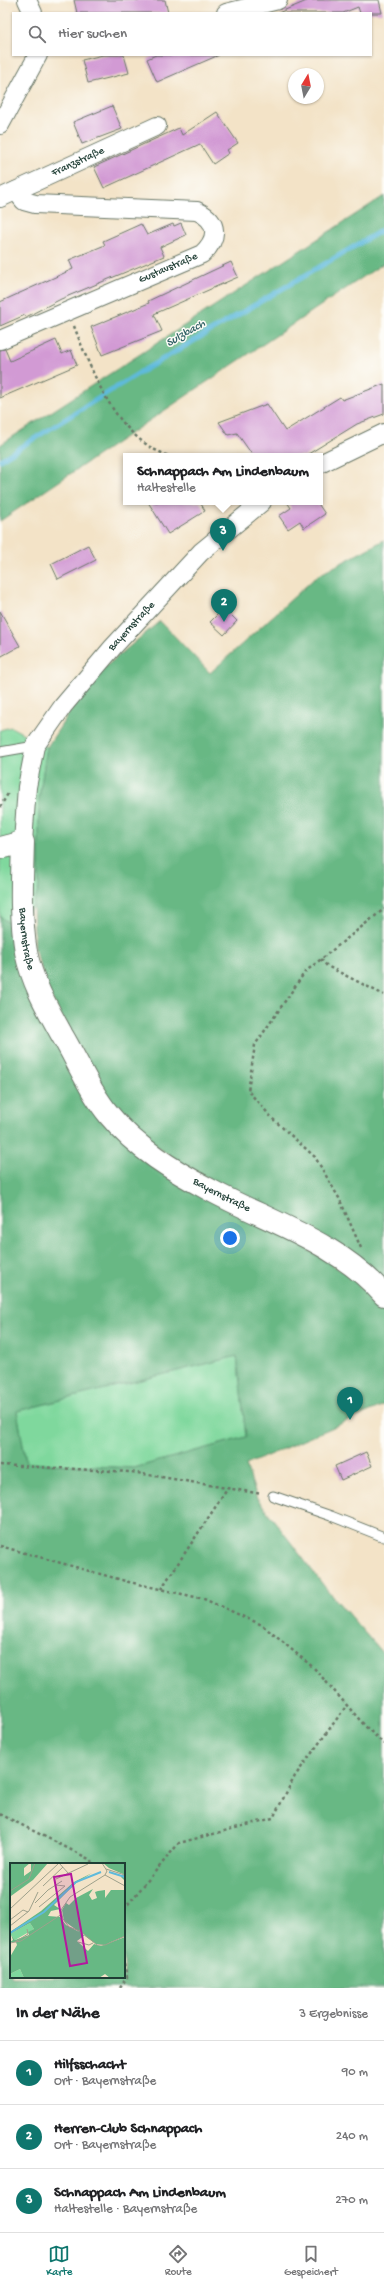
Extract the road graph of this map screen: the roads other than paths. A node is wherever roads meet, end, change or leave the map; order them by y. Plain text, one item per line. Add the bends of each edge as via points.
1 (28, 0) edge
2 (278, 0) edge
3 (33, 12) edge
4 (230, 12) edge
5 (38, 56) edge
6 (0, 125) edge
7 (157, 126) dead end
8 (8, 195) edge
9 (0, 340) edge
10 (384, 433) edge
11 (323, 463) edge
12 (258, 505) edge
13 (35, 746) junction
14 (0, 752) edge
15 (23, 842) junction
16 (0, 848) edge
17 (384, 1295) edge
18 (273, 1496) road end
19 (384, 1537) edge

1 - 3 street
2 - 4 street
5 - 6 street via 29,76
7 - 8 street, Franzstraße
8 - 9 street, Gustavstraße via 35,204 197,211 207,216 213,226 214,238 202,254
10 - 11 street
12 - 13 street, Bayernstraße via 201,552 147,610 63,706
13 - 14 lane
13 - 15 street, Bayernstraße via 27,787
15 - 16 street
15 - 17 street, Bayernstraße via 24,932 32,973 42,998 90,1086 109,1115 130,1138 158,1158 210,1191 273,1219 318,1243 355,1267
18 - 19 lane

